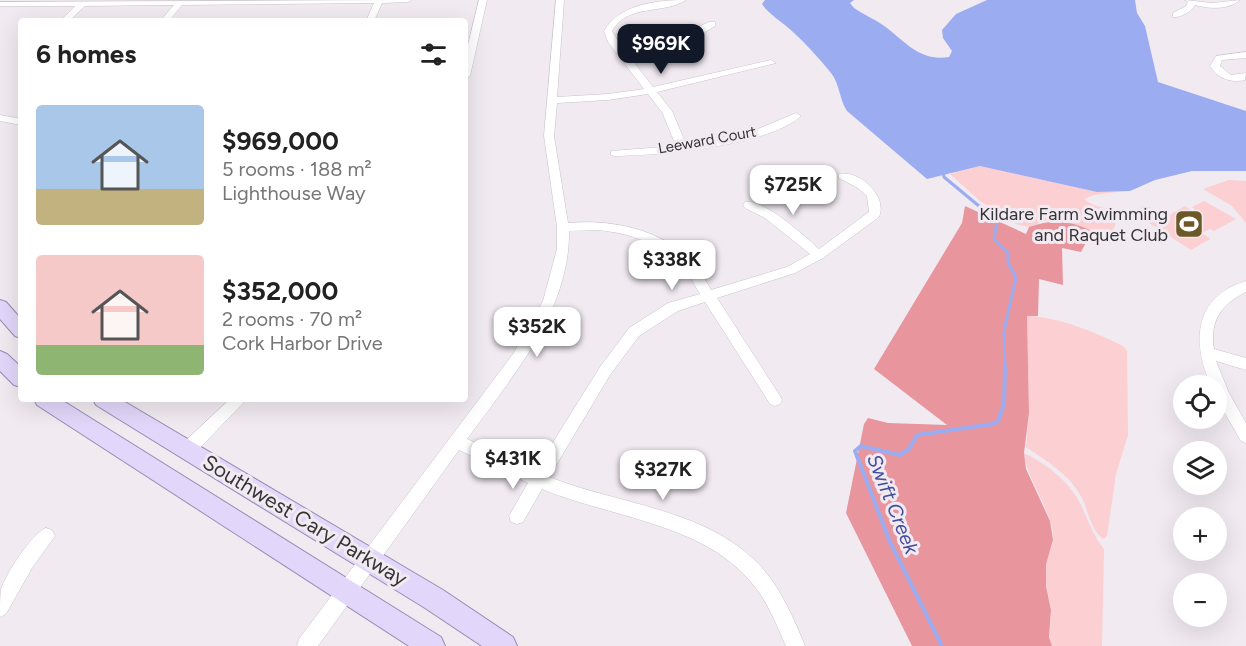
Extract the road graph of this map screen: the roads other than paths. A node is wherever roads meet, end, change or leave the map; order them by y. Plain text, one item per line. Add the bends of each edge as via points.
1 (338, 0) edge
2 (379, 0) edge
3 (408, 0) edge
4 (483, 0) edge
5 (560, 0) edge
6 (682, 0) edge
7 (1236, 0) edge
8 (181, 1) edge
9 (1190, 1) edge
10 (85, 2) edge
11 (0, 4) edge
12 (1176, 15) dead end
13 (67, 18) edge
14 (167, 18) edge
15 (371, 18) edge
16 (712, 24) dead end
17 (619, 51) junction
18 (1246, 55) edge
19 (468, 63) edge
20 (771, 63) dead end
21 (1246, 76) edge
22 (653, 92) junction
23 (552, 100) junction
24 (796, 116) dead end
25 (0, 118) edge
26 (18, 122) edge
27 (682, 147) junction
28 (615, 153) dead end
29 (843, 176) dead end
30 (749, 204) dead end
31 (563, 227) junction
32 (819, 255) junction
33 (1246, 286) edge
34 (709, 296) junction
35 (0, 307) edge
36 (18, 328) edge
37 (1209, 353) junction
38 (0, 359) edge
39 (1246, 364) edge
40 (18, 376) edge
41 (776, 400) dead end
42 (48, 402) edge
43 (108, 402) edge
44 (237, 402) edge
45 (1246, 436) edge
46 (457, 442) junction
47 (188, 449) junction
48 (538, 481) junction
49 (517, 516) dead end
50 (46, 536) dead end
51 (369, 560) junction
52 (347, 590) junction
53 (0, 608) edge
54 (306, 646) edge
55 (432, 646) edge
56 (504, 646) edge
57 (796, 646) edge

1 - 2 street
1 - 8 street
2 - 3 street
2 - 15 street
4 - 19 street
5 - 23 street
6 - 17 street via 615,20 608,31
7 - 9 street via 1221,5
8 - 10 street
8 - 14 street
9 - 12 street via 1190,8
10 - 11 street
10 - 13 street
16 - 17 street via 689,36
17 - 22 street
18 - 21 street via 1219,58 1215,66 1226,76
20 - 22 street
22 - 23 street
22 - 27 street via 667,111
23 - 31 street via 550,155
24 - 27 street, Leeward Court via 773,127
25 - 26 street
27 - 28 street, Leeward Court
29 - 32 street via 871,193 875,214
30 - 32 street
31 - 34 street via 610,226 650,237 689,266
31 - 46 street via 559,268 545,314
32 - 34 street via 791,270
33 - 37 street via 1211,312 1206,330
34 - 41 street
34 - 48 street via 659,314 634,332 605,371
35 - 36 main road
37 - 39 street
37 - 45 street via 1220,390
38 - 40 main road
42 - 52 main road, Southwest Cary Parkway
43 - 47 main road, Southwest Cary Parkway
44 - 47 street
46 - 48 street
46 - 51 street
47 - 51 main road, Southwest Cary Parkway
48 - 49 street
48 - 57 street via 667,520 724,545 770,591
50 - 53 street
51 - 52 street
51 - 56 main road, Southwest Cary Parkway
52 - 54 street
52 - 55 main road, Southwest Cary Parkway

